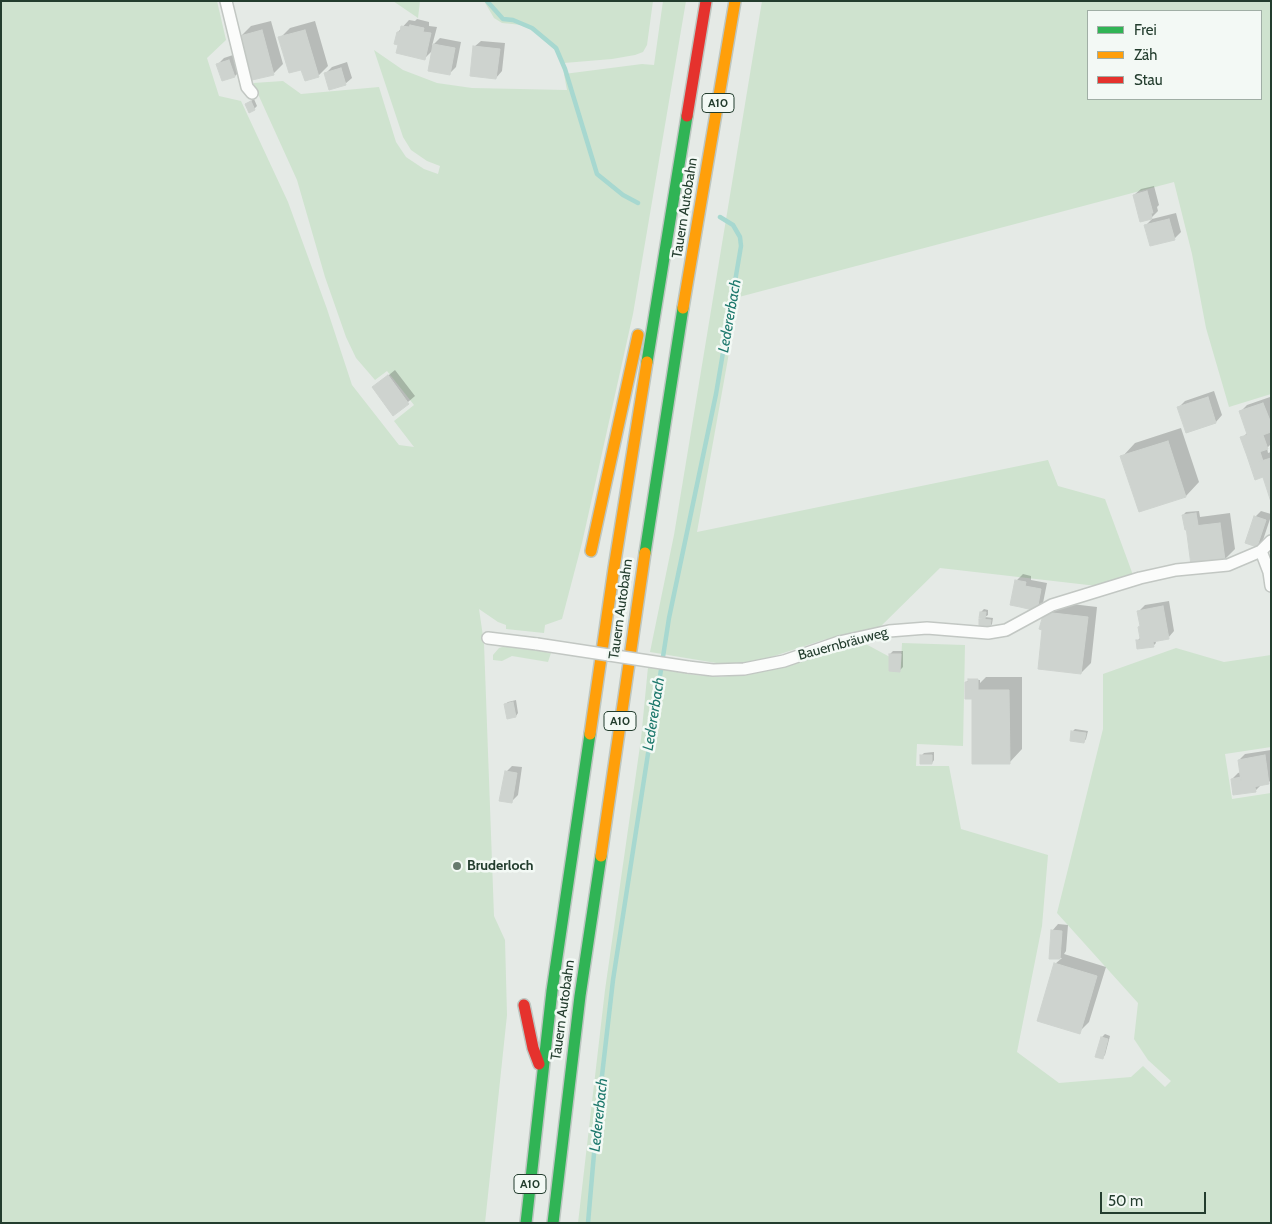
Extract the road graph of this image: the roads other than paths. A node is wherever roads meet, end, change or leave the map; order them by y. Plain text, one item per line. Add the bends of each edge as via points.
1 (226, 1) edge
2 (706, 1) edge
3 (734, 1) edge
4 (252, 93) dead end
5 (663, 262) junction
6 (1271, 540) edge
7 (591, 551) dead end
8 (1261, 551) junction
9 (1271, 586) edge
10 (488, 638) dead end
11 (524, 1005) dead end
12 (542, 1071) junction
13 (526, 1223) edge
14 (553, 1223) edge

1 - 4 street via 247,87
2 - 5 highway, Tauern Autobahn / A10
3 - 14 highway, Tauern Autobahn / A10 via 639,592 580,996
5 - 7 highway via 641,321
5 - 12 highway, Tauern Autobahn / A10 via 614,568
6 - 8 street, Bauernbräuweg
8 - 9 street
8 - 10 street, Bauernbräuweg, bridge via 1228,565 1176,570 1052,604 1006,630 988,633 927,628 889,631 744,669 688,667
11 - 12 highway via 533,1048
12 - 13 highway, Tauern Autobahn / A10

